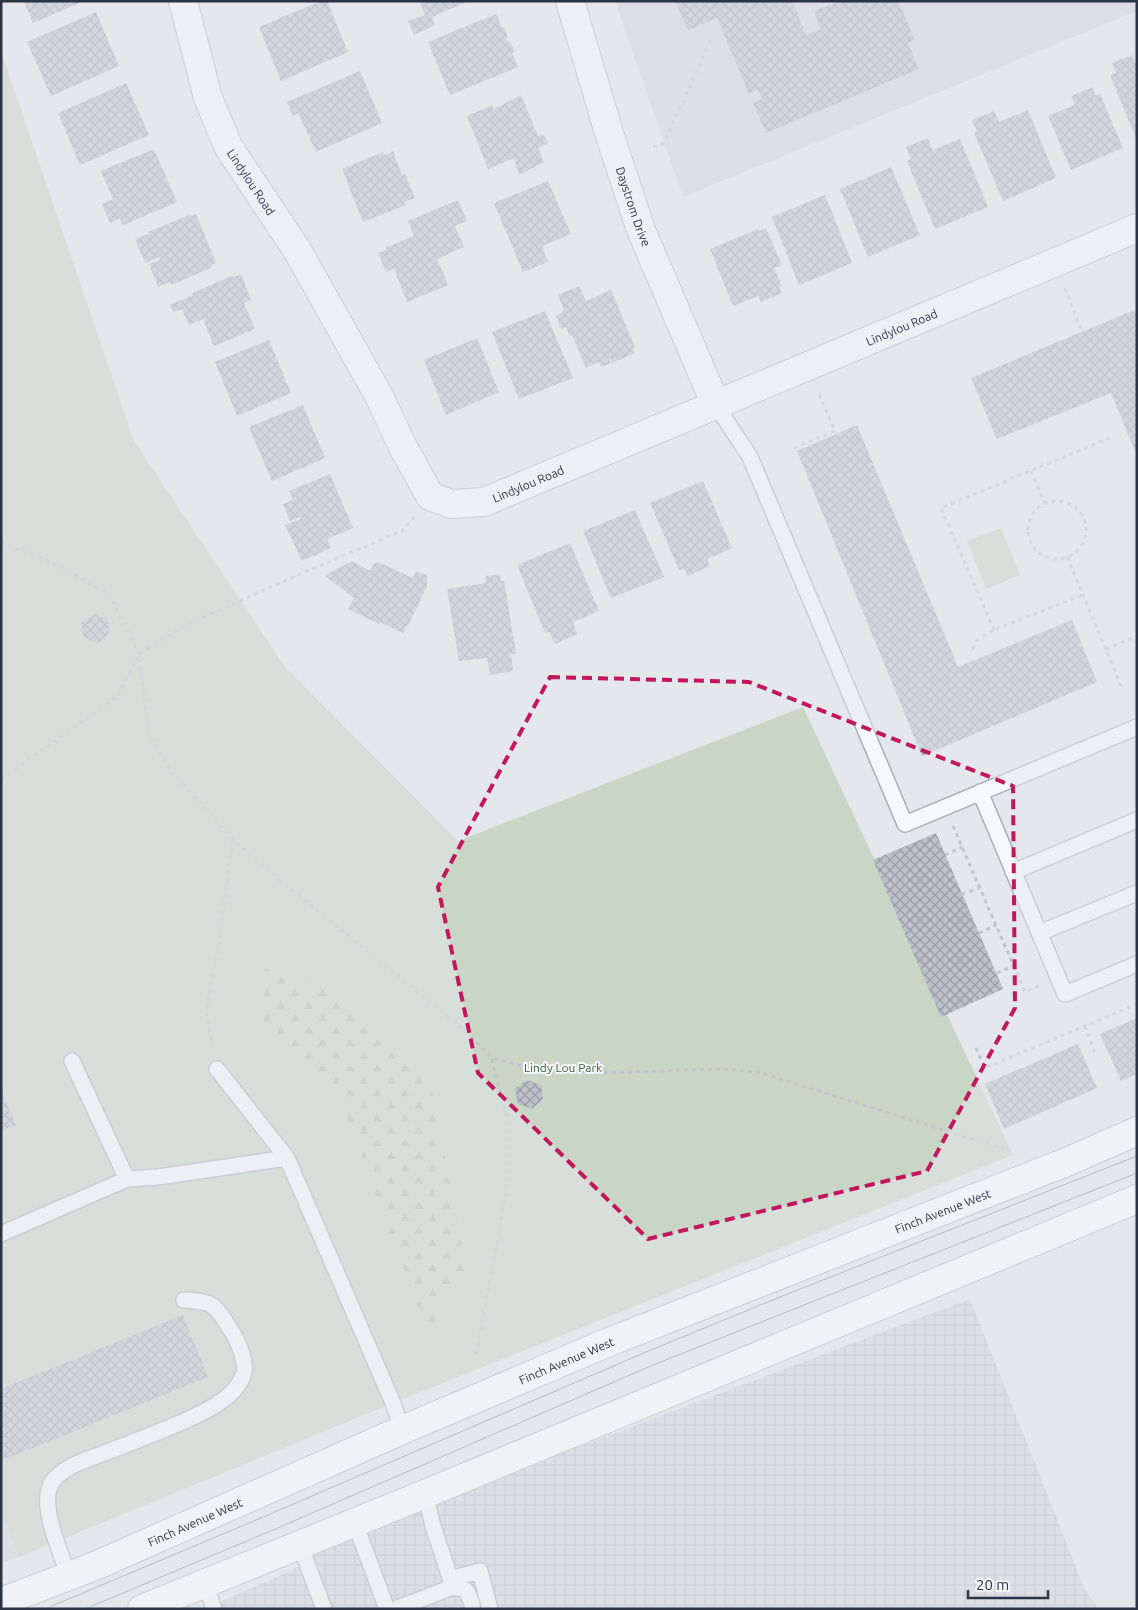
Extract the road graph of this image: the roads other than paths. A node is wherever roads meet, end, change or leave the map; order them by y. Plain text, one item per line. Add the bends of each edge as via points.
1 (182, 1) edge
2 (570, 1) edge
3 (1137, 228) edge
4 (716, 405) junction
5 (1137, 728) edge
6 (980, 792) junction
7 (1137, 820) edge
8 (1013, 872) junction
9 (1137, 893) edge
10 (1039, 933) junction
11 (1137, 964) edge
12 (72, 1061) dead end
13 (217, 1068) road end
14 (1137, 1131) edge
15 (287, 1158) junction
16 (127, 1179) junction
17 (1137, 1199) edge
18 (1, 1234) edge
19 (184, 1300) dead end
20 (402, 1430) junction
21 (425, 1494) junction
22 (355, 1523) junction
23 (300, 1545) junction
24 (69, 1576) junction
25 (205, 1583) junction
26 (452, 1583) junction
27 (1, 1602) edge
28 (173, 1603) edge
29 (142, 1609) edge
30 (214, 1609) edge
31 (324, 1609) edge
32 (387, 1609) edge
33 (395, 1609) edge
34 (472, 1609) edge
35 (490, 1609) edge

1 - 4 street, Lindylou Road via 208,98 230,148 297,250 379,396 430,496 451,504 484,502
2 - 4 street, Daystrom Drive via 641,230
3 - 4 street, Lindylou Road
4 - 6 lane via 750,457 905,824
5 - 6 lane
6 - 8 lane
7 - 8 lane
8 - 10 lane
9 - 10 lane
10 - 11 lane via 1065,994
12 - 16 lane
13 - 15 lane
14 - 20 main road, Finch Avenue West via 1069,1161 609,1342
15 - 16 lane
15 - 20 lane
16 - 18 lane
17 - 21 main road
19 - 24 lane via 204,1302 218,1308 242,1355 244,1372 225,1400 207,1411 64,1470 52,1482 47,1501 53,1533
20 - 24 main road, Finch Avenue West
21 - 22 main road
21 - 26 lane
22 - 23 main road
22 - 32 lane
23 - 25 main road
23 - 31 lane
24 - 27 main road, Finch Avenue West
25 - 28 main road
25 - 30 lane
26 - 33 lane
26 - 34 lane via 466,1590
26 - 35 lane via 480,1571
28 - 29 main road

